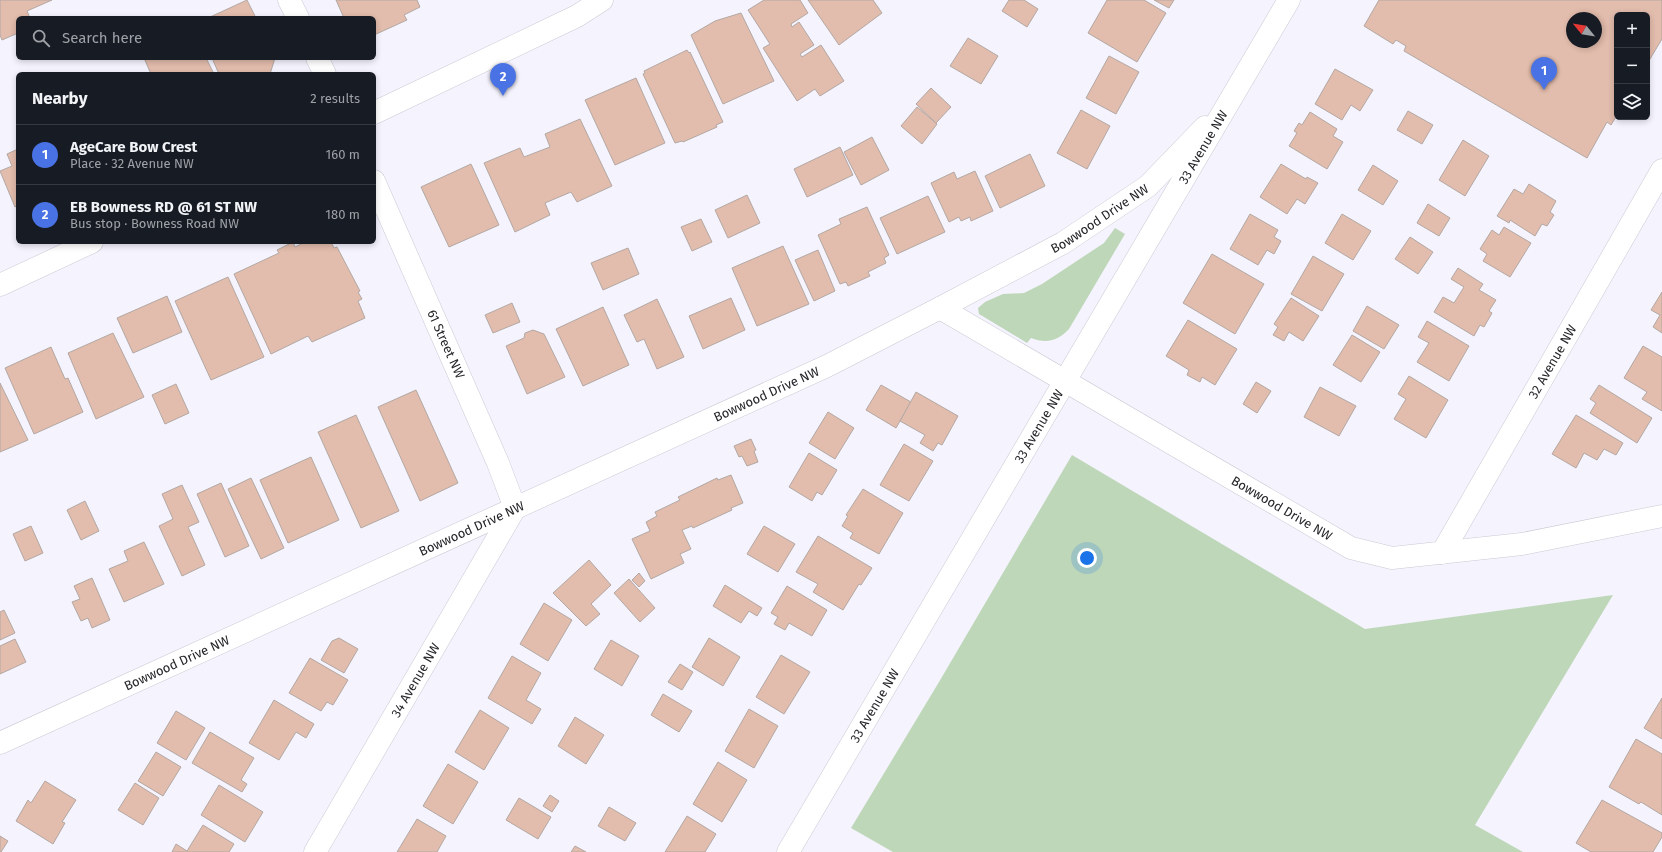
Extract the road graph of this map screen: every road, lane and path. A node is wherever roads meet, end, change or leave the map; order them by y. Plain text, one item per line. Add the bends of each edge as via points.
1 (289, 0) edge
2 (602, 0) edge
3 (1289, 0) edge
4 (297, 16) edge
5 (318, 60) edge
6 (324, 72) edge
7 (1233, 97) junction
8 (376, 111) edge
9 (1662, 170) edge
10 (376, 186) edge
11 (88, 244) edge
12 (0, 285) edge
13 (940, 308) junction
14 (1064, 381) junction
15 (515, 508) junction
16 (1662, 516) edge
17 (1442, 553) junction
18 (0, 743) edge
19 (315, 852) edge
20 (788, 852) edge

1 - 4 street
2 - 8 street via 577,16
3 - 7 street, 33 Avenue NW
5 - 6 street
7 - 13 street, Bowwood Drive NW via 1148,186 1063,243
7 - 14 street, 33 Avenue NW
9 - 17 street, 32 Avenue NW
10 - 15 street, 61 Street NW via 498,463
11 - 12 street
13 - 14 street, Bowwood Drive NW
13 - 15 street, Bowwood Drive NW via 827,366
14 - 17 street, Bowwood Drive NW via 1351,548 1392,558
14 - 20 street, 33 Avenue NW
15 - 18 street, Bowwood Drive NW
15 - 19 street, 34 Avenue NW
16 - 17 street, Bowwood Drive NW via 1522,544

